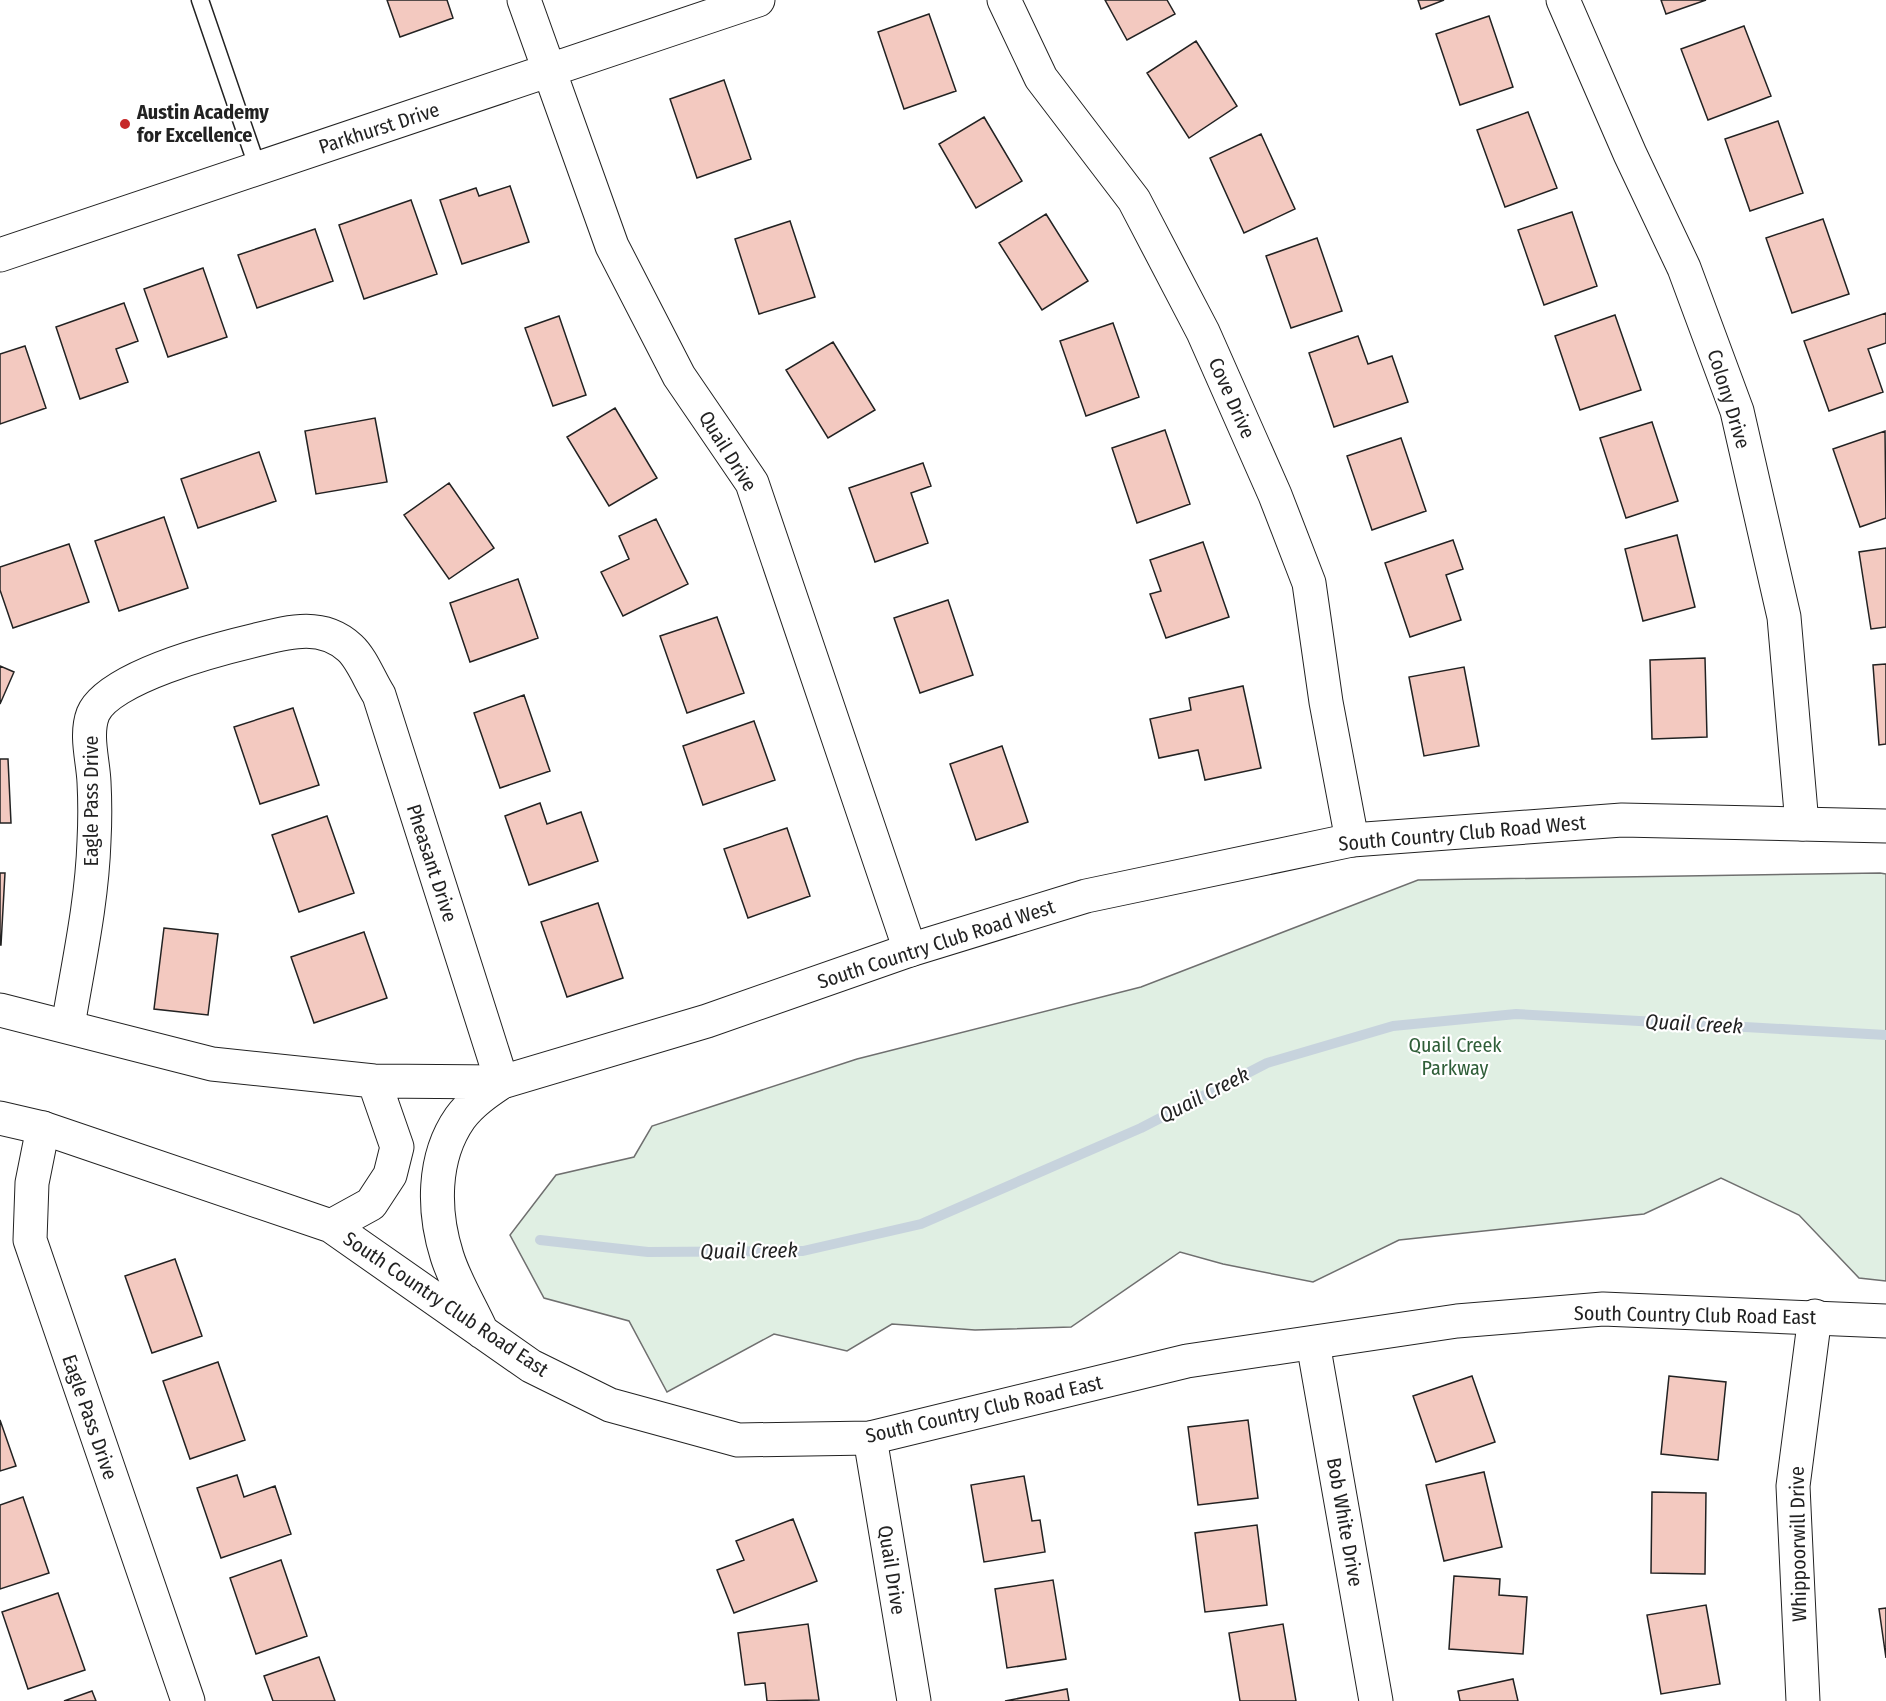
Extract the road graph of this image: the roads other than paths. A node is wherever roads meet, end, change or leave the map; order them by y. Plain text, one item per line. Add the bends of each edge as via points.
1 (200, 0) edge
2 (524, 0) edge
3 (758, 0) edge
4 (1004, 0) edge
5 (1563, 0) edge
6 (548, 72) junction
7 (258, 169) junction
8 (0, 255) edge
9 (351, 648) joint
10 (1802, 824) junction
11 (1886, 826) edge
12 (1352, 840) junction
13 (910, 950) junction
14 (0, 1010) edge
15 (68, 1026) junction
16 (374, 1081) junction
17 (502, 1082) junction
18 (0, 1118) edge
19 (44, 1128) junction
20 (332, 1226) junction
21 (1815, 1316) junction
22 (1886, 1321) edge
23 (483, 1334) junction
24 (1313, 1342) junction
25 (870, 1438) junction
26 (188, 1701) edge
27 (914, 1701) edge
28 (1377, 1701) edge
29 (1803, 1701) edge

1 - 7 lane
2 - 6 street, Quail Drive
3 - 6 street, Parkhurst Drive
4 - 12 street, Cove Drive via 1041,78 1134,200 1203,332 1275,495 1309,583
5 - 10 street, Colony Drive via 1684,268 1737,411 1784,616
6 - 7 street, Parkhurst Drive
6 - 13 street, Quail Drive via 612,246 679,376 752,483
7 - 8 street, Parkhurst Drive
9 - 15 street, Eagle Pass Drive via 328,634 311,630 224,648 138,677 113,692 93,713 89,739 94,780 94,842 89,899
9 - 17 street, Pheasant Drive via 379,695
10 - 11 street, South Country Club Road West
10 - 12 street, South Country Club Road West via 1622,820
12 - 13 street, South Country Club Road West via 1086,896
13 - 17 street, South Country Club Road West via 707,1021
14 - 15 street, South Country Club Road West
15 - 16 street, South Country Club Road West via 212,1064
16 - 17 street, South Country Club Road West
16 - 20 street via 397,1148 390,1175 371,1204
17 - 23 street via 481,1096 460,1118 448,1143 437,1190 436,1214 447,1258
18 - 19 street
19 - 20 street, South Country Club Road East
19 - 26 street, Eagle Pass Drive via 32,1183 30,1240
20 - 23 street, South Country Club Road East
21 - 22 street, South Country Club Road East
21 - 24 street, South Country Club Road East via 1603,1309 1457,1321
21 - 29 street, Whippoorwill Drive via 1793,1486
23 - 25 street, South Country Club Road East via 531,1366 610,1405 738,1440
24 - 25 street, South Country Club Road East via 1187,1361
24 - 28 street, Bob White Drive
25 - 27 street, Quail Drive

